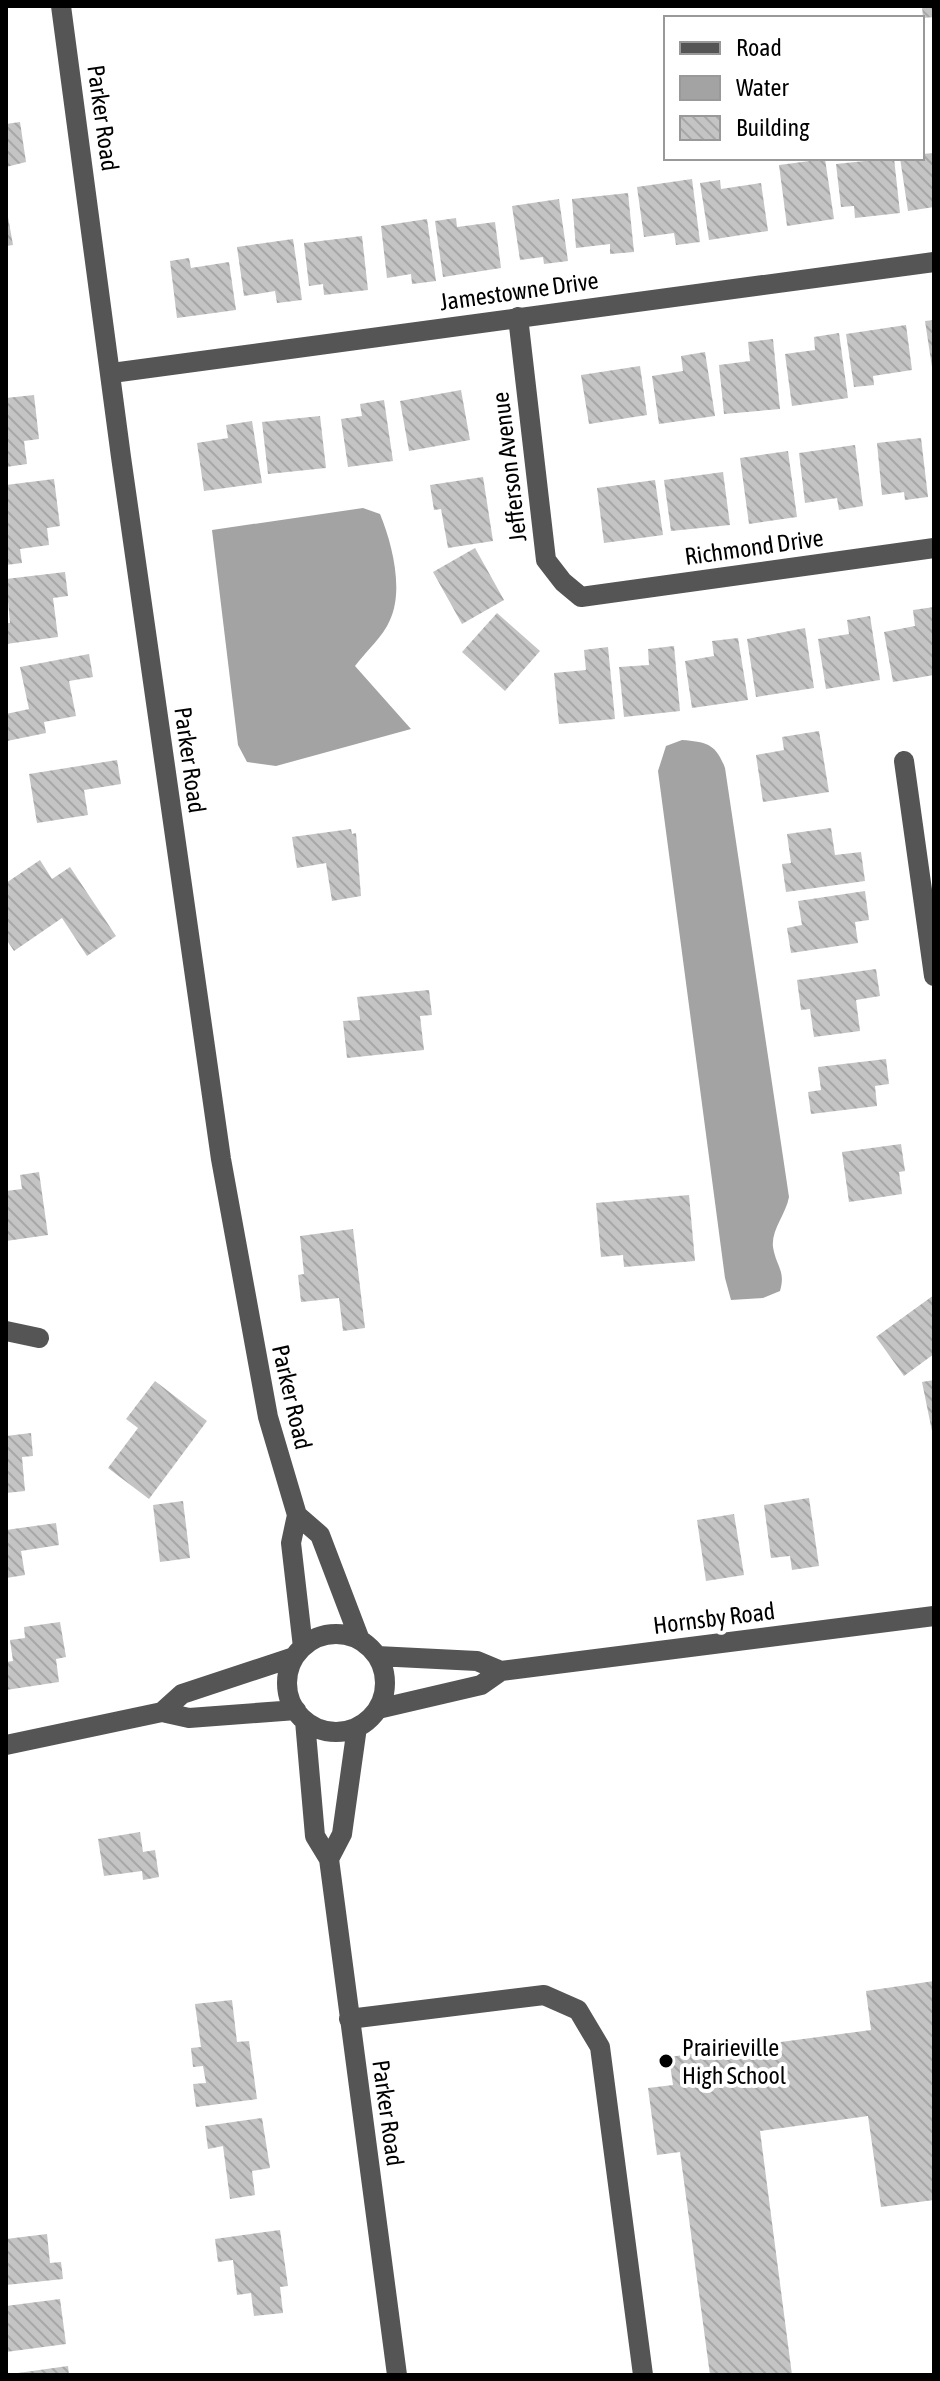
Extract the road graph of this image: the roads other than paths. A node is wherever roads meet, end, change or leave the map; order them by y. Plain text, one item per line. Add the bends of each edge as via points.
1 (61, 6) edge
2 (934, 262) edge
3 (518, 317) junction
4 (112, 373) junction
5 (934, 548) edge
6 (581, 597) joint
7 (904, 761) dead end
8 (934, 976) edge
9 (6, 1331) edge
10 (39, 1338) dead end
11 (297, 1515) junction
12 (934, 1616) edge
13 (360, 1640) junction
14 (299, 1652) junction
15 (377, 1656) junction
16 (501, 1671) junction
17 (378, 1709) junction
18 (162, 1712) junction
19 (300, 1716) junction
20 (357, 1727) junction
21 (6, 1745) edge
22 (329, 1859) junction
23 (349, 2019) junction
24 (397, 2375) edge
25 (643, 2375) edge

1 - 4 street, Parker Road
2 - 3 street, Jamestowne Drive
3 - 4 street, Jamestowne Drive
3 - 6 street, Jefferson Avenue via 546,560
4 - 11 street, Parker Road via 221,1159 265,1401
5 - 6 street, Richmond Drive
7 - 8 street
9 - 10 street
11 - 13 street, Parker Road via 320,1535
11 - 14 street, Parker Road via 291,1543
12 - 16 street, Hornsby Road
13 - 14 street via 328,1635
13 - 15 street
14 - 18 street via 182,1694
14 - 19 street via 287,1684
15 - 16 street, Hornsby Road via 477,1661
15 - 17 street via 385,1682
16 - 17 street, Hornsby Road via 481,1685
17 - 20 street
18 - 19 street via 189,1718
18 - 21 street
19 - 20 street via 330,1732
19 - 22 street, Parker Road via 315,1836
20 - 22 street, Parker Road via 342,1834
22 - 23 street, Parker Road
23 - 24 street, Parker Road
23 - 25 street via 544,1995 578,2010 600,2047

